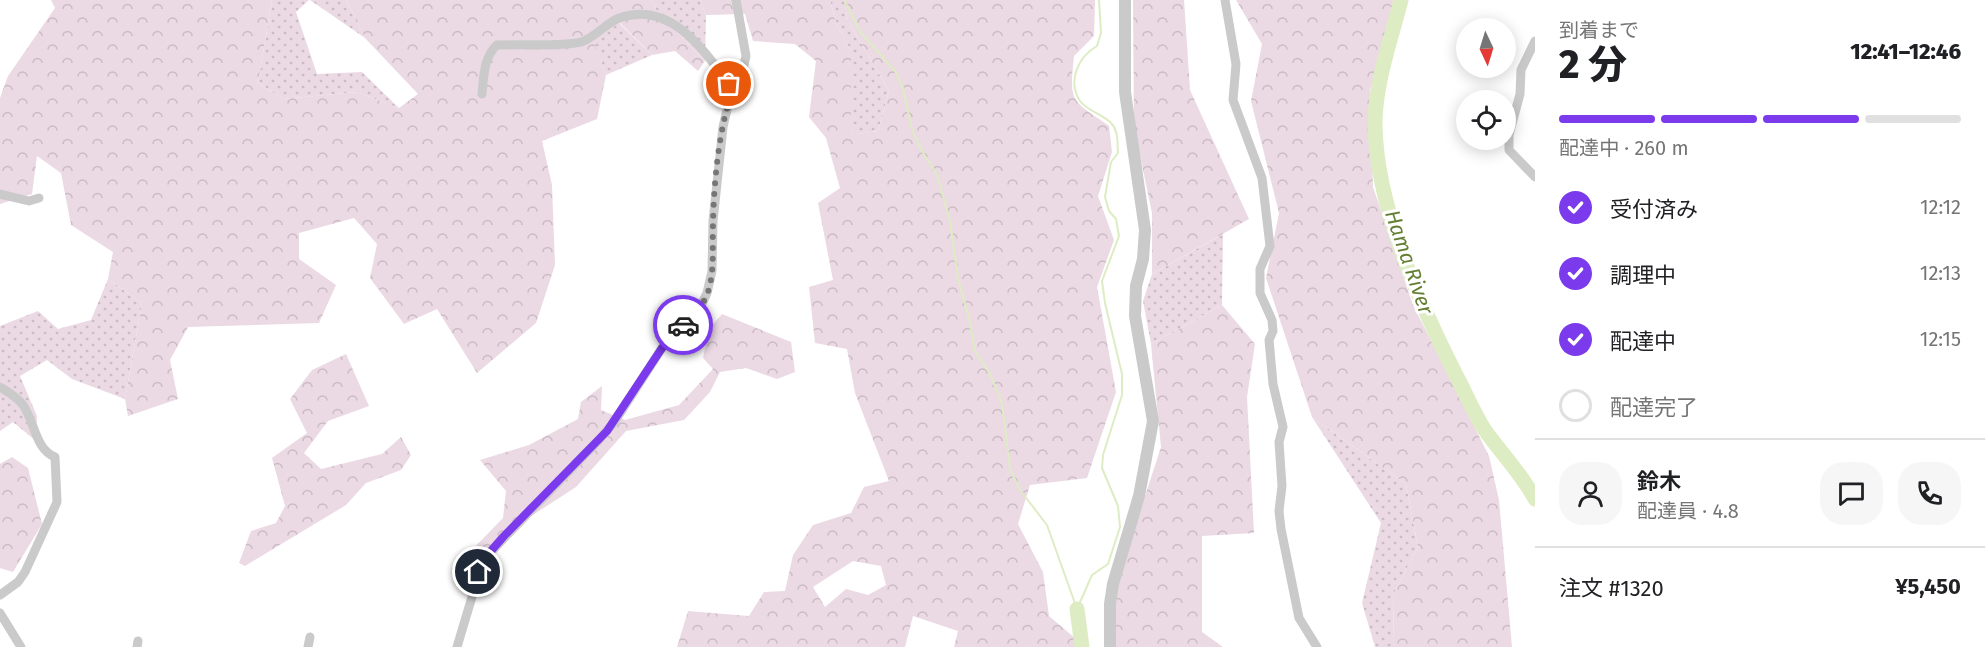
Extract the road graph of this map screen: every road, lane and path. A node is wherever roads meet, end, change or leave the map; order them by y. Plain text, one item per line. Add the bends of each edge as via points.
1 (736, 0) edge
2 (1125, 0) edge
3 (1224, 0) edge
4 (1535, 40) edge
5 (734, 87) junction
6 (482, 94) dead end
7 (1535, 177) edge
8 (0, 194) edge
9 (39, 198) dead end
10 (0, 387) edge
11 (0, 595) edge
12 (0, 613) edge
13 (21, 647) edge
14 (457, 647) edge
15 (1110, 647) edge
16 (1317, 647) edge

1 - 5 street via 746,56
2 - 15 street via 1125,92 1145,230 1135,316 1153,421 1139,496 1113,584
3 - 16 street via 1236,64 1233,100 1262,178 1270,246 1260,269 1260,293 1272,320 1269,340 1273,384 1283,427 1279,442 1281,530 1299,618
4 - 7 street via 1521,70 1509,142 1512,156
5 - 6 street via 684,29 644,14 617,19 583,42 497,45 486,61
5 - 14 street via 723,127 712,271 704,301 672,334 604,434 483,560
8 - 9 street via 29,201
10 - 11 street via 23,404 45,453 55,457 59,494 25,572
12 - 13 street

